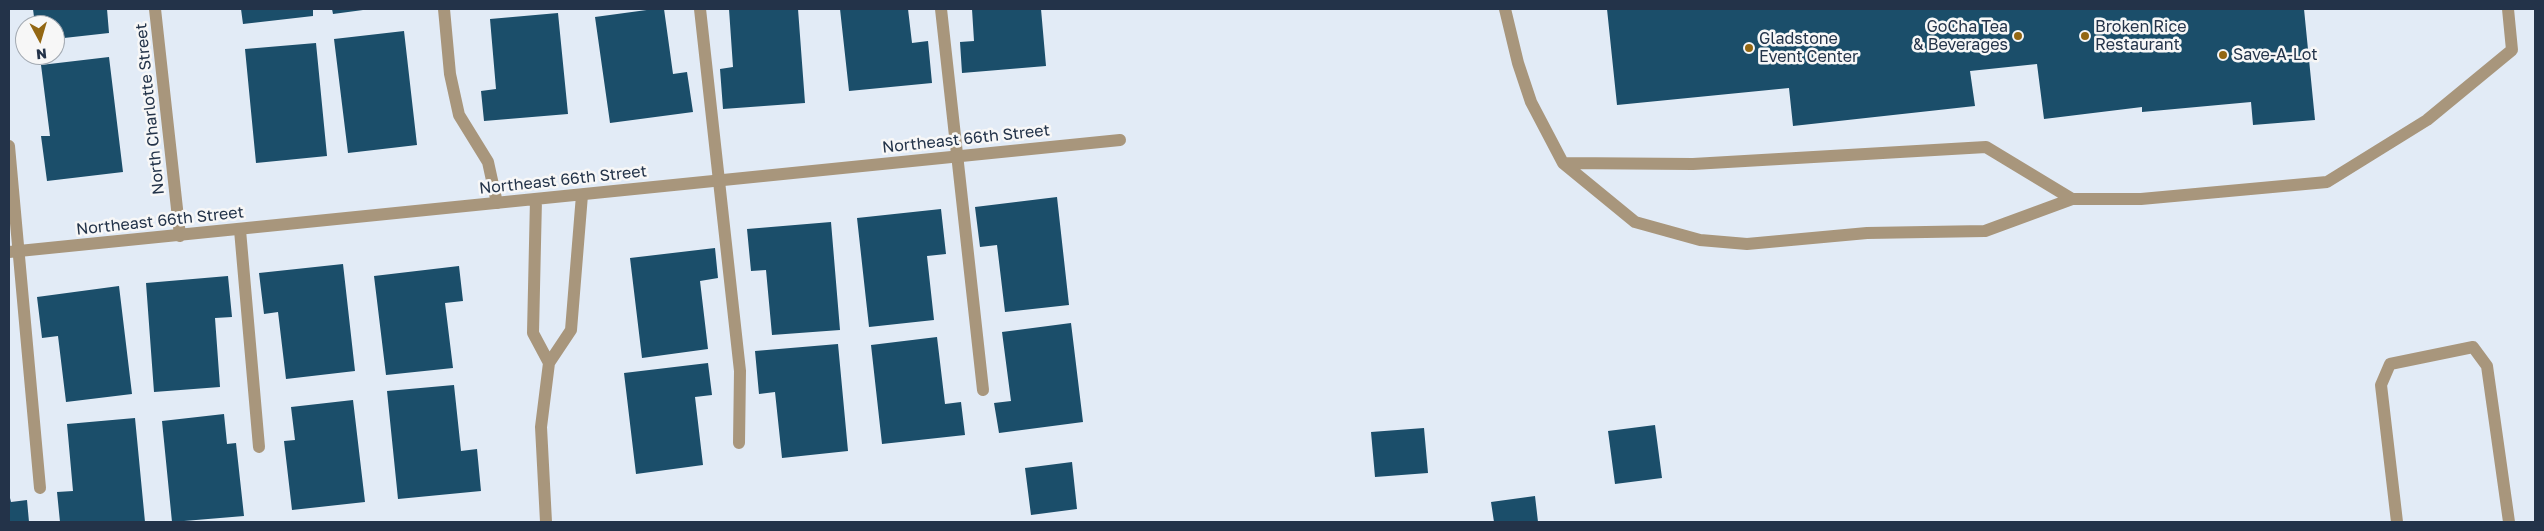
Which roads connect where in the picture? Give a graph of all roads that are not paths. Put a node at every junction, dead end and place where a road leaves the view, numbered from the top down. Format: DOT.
graph roads {
  1 [pos="155,9"];
  2 [pos="444,9"];
  3 [pos="700,9"];
  4 [pos="941,9"];
  5 [pos="1505,9"];
  6 [pos="2508,9"];
  7 [pos="1120,140"];
  8 [pos="9,146"];
  9 [pos="957,156"];
  10 [pos="1563,163"];
  11 [pos="718,181"];
  12 [pos="582,195"];
  13 [pos="536,199"];
  14 [pos="2072,199"];
  15 [pos="496,203"];
  16 [pos="240,230"];
  17 [pos="180,236"];
  18 [pos="13,251"];
  19 [pos="549,363"];
  20 [pos="983,390"];
  21 [pos="739,443"];
  22 [pos="259,447"];
  23 [pos="40,488"];
  24 [pos="546,522"];
  25 [pos="2397,522"];
  26 [pos="2508,522"];
  1 -- 17 [label="street, North Charlotte Street"];
  2 -- 15 [label="street"];
  3 -- 11 [label="street"];
  4 -- 9 [label="street"];
  5 -- 10 [label="street"];
  6 -- 14 [label="street"];
  7 -- 9 [label="street, Northeast 66th Street"];
  8 -- 18 [label="street"];
  9 -- 11 [label="street, Northeast 66th Street"];
  9 -- 20 [label="street"];
  10 -- 14 [label="street"];
  10 -- 14 [label="street"];
  11 -- 12 [label="street, Northeast 66th Street"];
  11 -- 21 [label="street"];
  12 -- 13 [label="street, Northeast 66th Street"];
  12 -- 19 [label="street"];
  13 -- 15 [label="street, Northeast 66th Street"];
  13 -- 19 [label="street"];
  15 -- 16 [label="street, Northeast 66th Street"];
  16 -- 17 [label="street, Northeast 66th Street"];
  16 -- 22 [label="street"];
  17 -- 18 [label="street, Northeast 66th Street"];
  18 -- 23 [label="street"];
  19 -- 24 [label="street"];
  25 -- 26 [label="street"];
}
